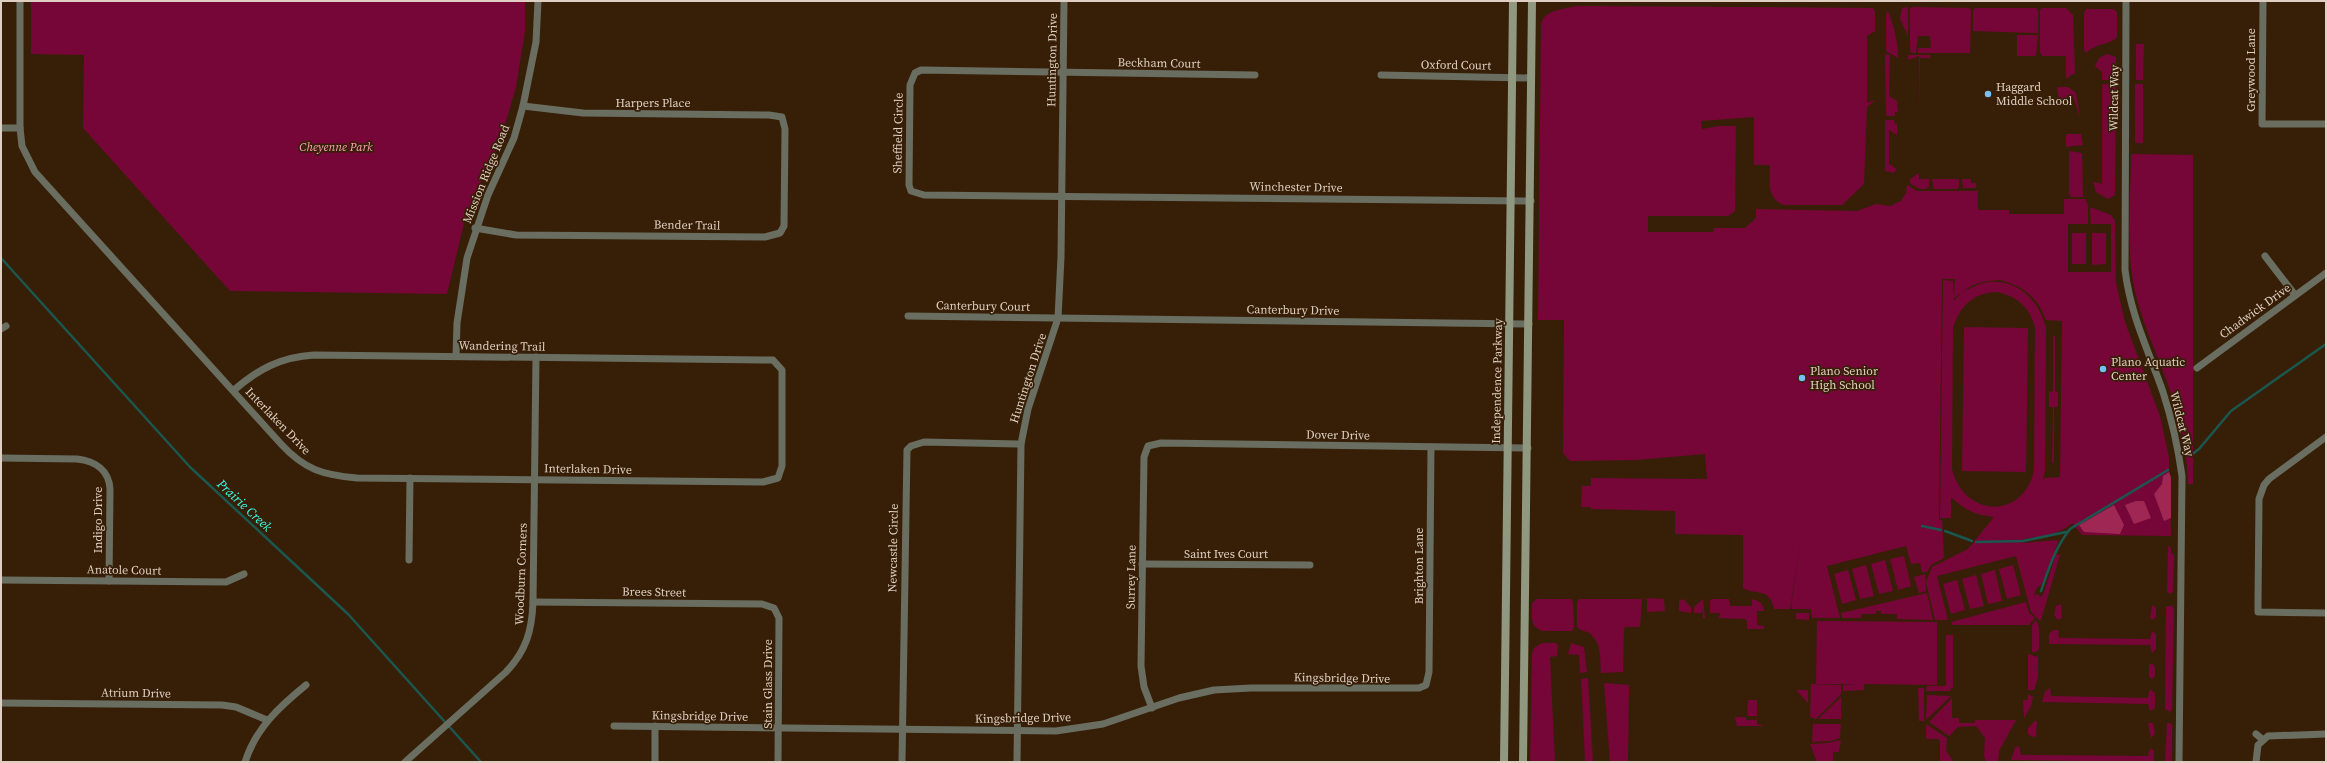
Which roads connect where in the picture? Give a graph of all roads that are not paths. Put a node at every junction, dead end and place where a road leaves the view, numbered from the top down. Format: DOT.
graph roads {
  1 [pos="20,1"];
  2 [pos="538,1"];
  3 [pos="1064,1"];
  4 [pos="1513,1"];
  5 [pos="1532,1"];
  6 [pos="2126,1"];
  7 [pos="2263,1"];
  8 [pos="1063,72"];
  9 [pos="1256,75"];
  10 [pos="1381,75"];
  11 [pos="1512,77"];
  12 [pos="1531,78"];
  13 [pos="523,106"];
  14 [pos="782,118"];
  15 [pos="2326,124"];
  16 [pos="1,128"];
  17 [pos="20,128"];
  18 [pos="1062,196"];
  19 [pos="1511,201"];
  20 [pos="1531,201"];
  21 [pos="475,228"];
  22 [pos="2265,256"];
  23 [pos="2326,273"];
  24 [pos="2296,295"];
  25 [pos="908,316"];
  26 [pos="1058,318"];
  27 [pos="1509,324"];
  28 [pos="1529,324"];
  29 [pos="456,356"];
  30 [pos="536,357"];
  31 [pos="779,364"];
  32 [pos="2197,368"];
  33 [pos="234,391"];
  34 [pos="2325,441"];
  35 [pos="1021,444"];
  36 [pos="1148,446"];
  37 [pos="1431,447"];
  38 [pos="1508,448"];
  39 [pos="1528,448"];
  40 [pos="1,458"];
  41 [pos="410,478"];
  42 [pos="535,480"];
  43 [pos="409,560"];
  44 [pos="1142,564"];
  45 [pos="1310,565"];
  46 [pos="244,574"];
  47 [pos="1,580"];
  48 [pos="109,581"];
  49 [pos="533,602"];
  50 [pos="774,608"];
  51 [pos="2326,612"];
  52 [pos="306,685"];
  53 [pos="1426,685"];
  54 [pos="1,702"];
  55 [pos="1152,708"];
  56 [pos="267,720"];
  57 [pos="614,726"];
  58 [pos="655,726"];
  59 [pos="779,728"];
  60 [pos="902,729"];
  61 [pos="1017,731"];
  62 [pos="2256,734"];
  63 [pos="2326,734"];
  64 [pos="2262,740"];
  65 [pos="245,762"];
  66 [pos="405,762"];
  67 [pos="655,762"];
  68 [pos="778,762"];
  69 [pos="902,762"];
  70 [pos="1017,762"];
  71 [pos="1504,762"];
  72 [pos="1523,762"];
  73 [pos="2179,762"];
  74 [pos="2256,762"];
  1 -- 17 [label="street, Interlaken Drive"];
  2 -- 13 [label="street, Mission Ridge Road"];
  3 -- 8 [label="street, Huntington Drive"];
  4 -- 11 [label="main road, Independence Parkway"];
  5 -- 12 [label="main road"];
  6 -- 73 [label="street, Wildcat Way"];
  7 -- 15 [label="street, Greywood Lane"];
  8 -- 9 [label="street, Beckham Court"];
  8 -- 18 [label="street, Huntington Drive"];
  8 -- 18 [label="street, Sheffield Circle"];
  10 -- 11 [label="street, Oxford Court"];
  11 -- 12 [label="street, Oxford Court"];
  11 -- 19 [label="main road, Independence Parkway"];
  12 -- 20 [label="main road"];
  13 -- 14 [label="street, Harpers Place"];
  13 -- 21 [label="street, Mission Ridge Road"];
  14 -- 21 [label="street, Bender Trail"];
  16 -- 17 [label="street"];
  17 -- 33 [label="street, Interlaken Drive"];
  18 -- 19 [label="street, Winchester Drive"];
  18 -- 26 [label="street, Huntington Drive"];
  19 -- 20 [label="street, Winchester Drive"];
  19 -- 27 [label="main road, Independence Parkway"];
  20 -- 28 [label="main road"];
  21 -- 29 [label="street, Mission Ridge Road"];
  22 -- 24 [label="street"];
  23 -- 24 [label="street, Chadwick Drive"];
  24 -- 32 [label="street, Chadwick Drive"];
  25 -- 26 [label="street, Canterbury Court"];
  26 -- 27 [label="street, Canterbury Drive"];
  26 -- 35 [label="street, Huntington Drive"];
  27 -- 28 [label="street, Canterbury Drive"];
  27 -- 38 [label="main road, Independence Parkway"];
  28 -- 39 [label="main road"];
  29 -- 30 [label="street, Wandering Trail"];
  29 -- 33 [label="street, Wandering Trail"];
  30 -- 31 [label="street, Wandering Trail"];
  30 -- 42 [label="street, Woodburn Corners"];
  31 -- 42 [label="street, Interlaken Drive"];
  33 -- 41 [label="street, Interlaken Drive"];
  34 -- 51 [label="street"];
  35 -- 60 [label="street, Newcastle Circle"];
  35 -- 61 [label="street, Huntington Drive"];
  36 -- 37 [label="street, Dover Drive"];
  36 -- 44 [label="street, Surrey Lane"];
  37 -- 38 [label="street, Dover Drive"];
  37 -- 53 [label="street, Brighton Lane"];
  38 -- 39 [label="street, Dover Drive"];
  38 -- 71 [label="main road, Independence Parkway"];
  39 -- 72 [label="main road"];
  40 -- 48 [label="street, Indigo Drive"];
  41 -- 42 [label="street, Interlaken Drive"];
  41 -- 43 [label="street"];
  42 -- 49 [label="street, Woodburn Corners"];
  44 -- 45 [label="street, Saint Ives Court"];
  44 -- 55 [label="street, Surrey Lane"];
  46 -- 48 [label="street, Anatole Court"];
  47 -- 48 [label="street, Anatole Court"];
  49 -- 50 [label="street, Brees Street"];
  49 -- 66 [label="street, Woodburn Corners"];
  50 -- 59 [label="street, Stain Glass Drive"];
  52 -- 56 [label="street"];
  53 -- 55 [label="street, Kingsbridge Drive"];
  54 -- 56 [label="street, Atrium Drive"];
  55 -- 61 [label="street, Kingsbridge Drive"];
  56 -- 65 [label="street"];
  57 -- 58 [label="street, Kingsbridge Drive"];
  58 -- 59 [label="street, Kingsbridge Drive"];
  58 -- 67 [label="street"];
  59 -- 60 [label="street, Kingsbridge Drive"];
  59 -- 68 [label="street, Stain Glass Drive"];
  60 -- 61 [label="street, Kingsbridge Drive"];
  60 -- 69 [label="street, Newcastle Circle"];
  61 -- 70 [label="street, Huntington Drive"];
  62 -- 64 [label="street"];
  63 -- 64 [label="street"];
  64 -- 74 [label="street"];
}
